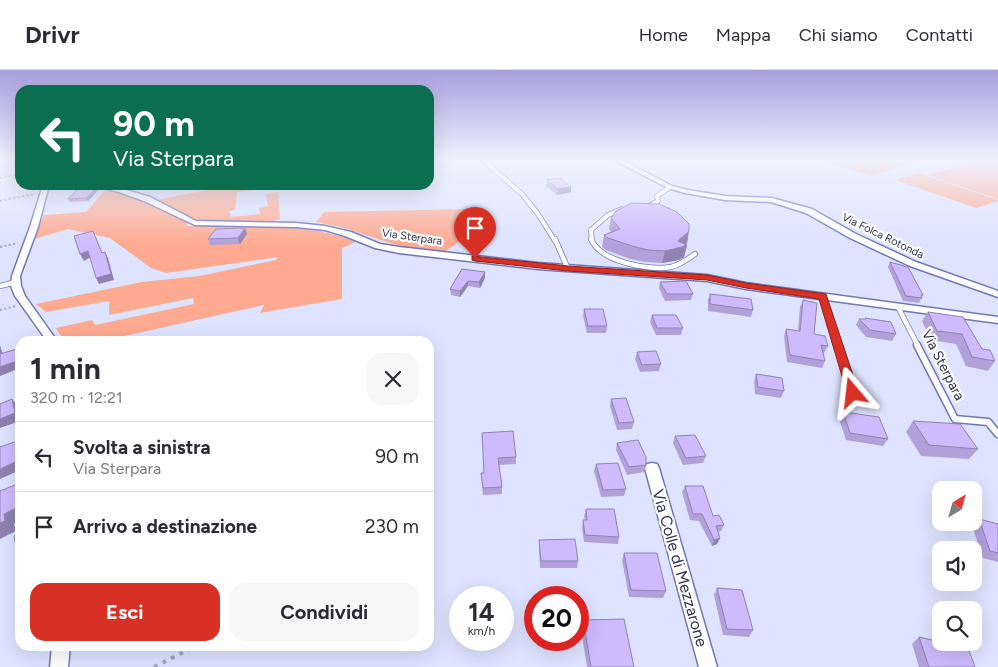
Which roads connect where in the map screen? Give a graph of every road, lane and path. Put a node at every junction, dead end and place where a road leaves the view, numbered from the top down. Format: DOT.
graph roads {
  1 [pos="515,188"];
  2 [pos="669,188"];
  3 [pos="673,188"];
  4 [pos="38,190"];
  5 [pos="44,190"];
  6 [pos="121,190"];
  7 [pos="0,201"];
  8 [pos="645,207"];
  9 [pos="629,209"];
  10 [pos="29,240"];
  11 [pos="0,247"];
  12 [pos="695,254"];
  13 [pos="568,269"];
  14 [pos="16,282"];
  15 [pos="0,286"];
  16 [pos="998,294"];
  17 [pos="823,296"];
  18 [pos="25,304"];
  19 [pos="898,306"];
  20 [pos="0,310"];
  21 [pos="998,320"];
  22 [pos="48,336"];
  23 [pos="853,393"];
  24 [pos="998,434"];
  25 [pos="652,468"];
  26 [pos="61,651"];
  27 [pos="186,651"];
  28 [pos="59,667"];
  29 [pos="154,667"];
  30 [pos="708,667"];
  1 -- 13 [label="lane"];
  2 -- 8 [label="lane"];
  3 -- 16 [label="street, Via Folca Rotonda"];
  4 -- 7 [label="path"];
  5 -- 10 [label="street"];
  6 -- 13 [label="street, Via Sterpara"];
  9 -- 12 [label="lane"];
  10 -- 11 [label="path"];
  10 -- 14 [label="street"];
  13 -- 17 [label="street, Via Sterpara"];
  14 -- 15 [label="lane"];
  14 -- 18 [label="street"];
  17 -- 19 [label="street, Via Sterpara"];
  17 -- 23 [label="lane"];
  18 -- 20 [label="path"];
  18 -- 22 [label="street"];
  19 -- 21 [label="street, Via Sterpara"];
  19 -- 24 [label="lane, Via Sterpara"];
  25 -- 30 [label="street, Via Colle di Mezzarone"];
  26 -- 28 [label="street"];
  27 -- 29 [label="path"];
}
